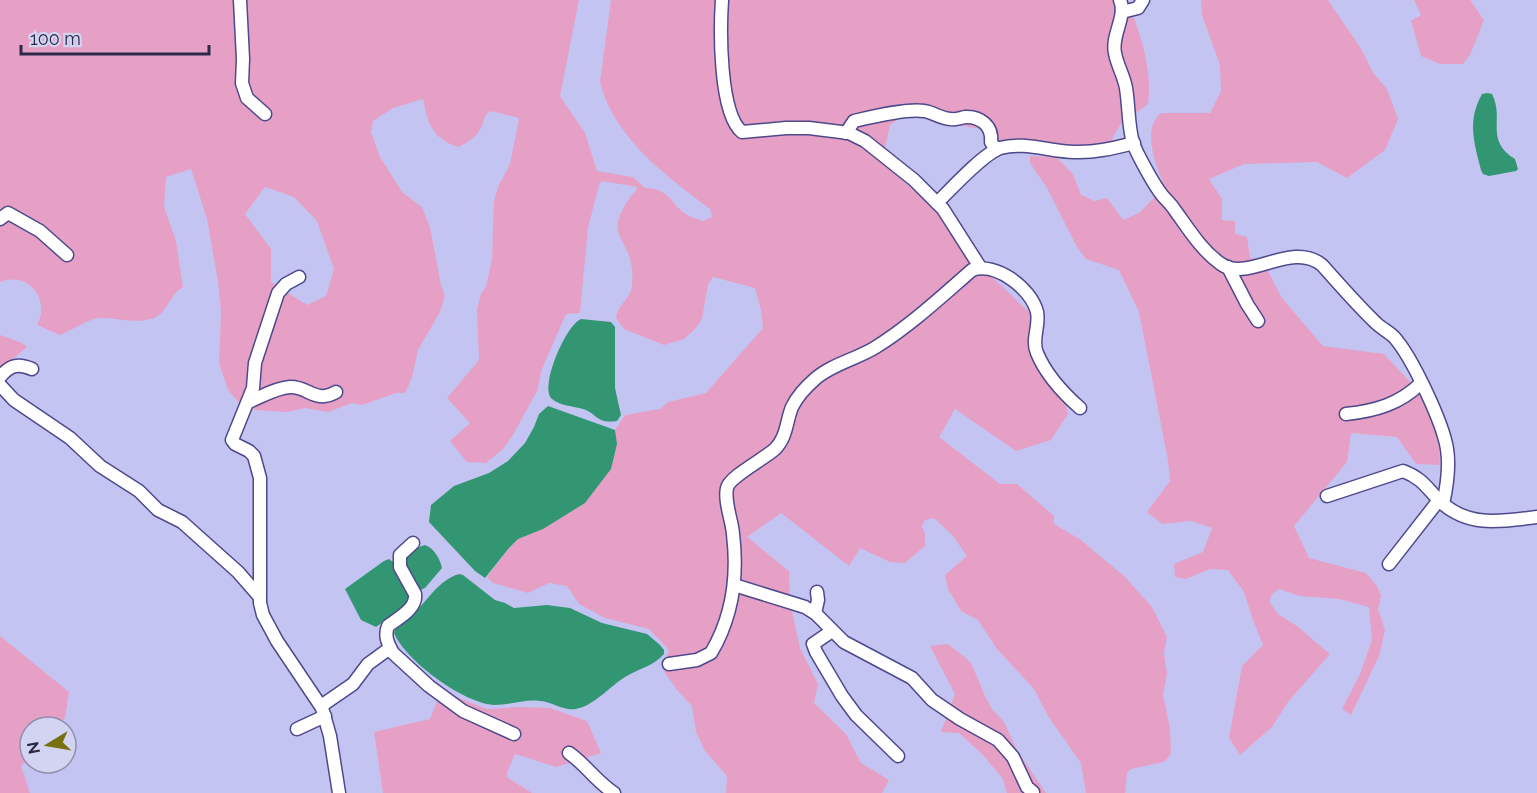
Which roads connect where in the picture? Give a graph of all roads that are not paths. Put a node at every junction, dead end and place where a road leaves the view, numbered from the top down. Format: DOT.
graph roads {
  1 [pos="240,0"];
  2 [pos="722,0"];
  3 [pos="1143,0"];
  4 [pos="1121,6"];
  5 [pos="265,114"];
  6 [pos="846,133"];
  7 [pos="1134,143"];
  8 [pos="996,150"];
  9 [pos="937,203"];
  10 [pos="0,219"];
  11 [pos="67,255"];
  12 [pos="980,267"];
  13 [pos="1228,267"];
  14 [pos="299,277"];
  15 [pos="1258,321"];
  16 [pos="32,369"];
  17 [pos="0,376"];
  18 [pos="1421,383"];
  19 [pos="0,385"];
  20 [pos="336,392"];
  21 [pos="248,402"];
  22 [pos="1080,408"];
  23 [pos="1346,414"];
  24 [pos="1327,496"];
  25 [pos="1441,502"];
  26 [pos="1537,517"];
  27 [pos="413,543"];
  28 [pos="1389,564"];
  29 [pos="734,585"];
  30 [pos="817,592"];
  31 [pos="259,596"];
  32 [pos="814,613"];
  33 [pos="832,631"];
  34 [pos="390,648"];
  35 [pos="669,664"];
  36 [pos="323,711"];
  37 [pos="297,729"];
  38 [pos="514,734"];
  39 [pos="569,753"];
  40 [pos="898,756"];
  41 [pos="1033,792"];
  42 [pos="339,793"];
  43 [pos="614,793"];
  1 -- 5 [label="street"];
  2 -- 6 [label="street"];
  3 -- 4 [label="street"];
  4 -- 7 [label="street"];
  6 -- 8 [label="street"];
  6 -- 9 [label="street"];
  7 -- 8 [label="street"];
  7 -- 13 [label="street"];
  8 -- 9 [label="street"];
  9 -- 12 [label="street"];
  10 -- 11 [label="street"];
  12 -- 22 [label="street"];
  12 -- 29 [label="street"];
  13 -- 15 [label="street"];
  13 -- 18 [label="street"];
  14 -- 21 [label="street"];
  16 -- 17 [label="street"];
  18 -- 23 [label="street"];
  18 -- 25 [label="street"];
  19 -- 31 [label="street"];
  20 -- 21 [label="street"];
  21 -- 31 [label="street"];
  24 -- 25 [label="street"];
  25 -- 26 [label="street"];
  25 -- 28 [label="street"];
  27 -- 34 [label="street"];
  29 -- 32 [label="street"];
  29 -- 35 [label="street"];
  30 -- 32 [label="street"];
  31 -- 36 [label="street"];
  32 -- 33 [label="street"];
  33 -- 40 [label="street"];
  33 -- 41 [label="street"];
  34 -- 36 [label="street"];
  34 -- 38 [label="street"];
  36 -- 37 [label="street"];
  36 -- 42 [label="street"];
  39 -- 43 [label="street"];
}
